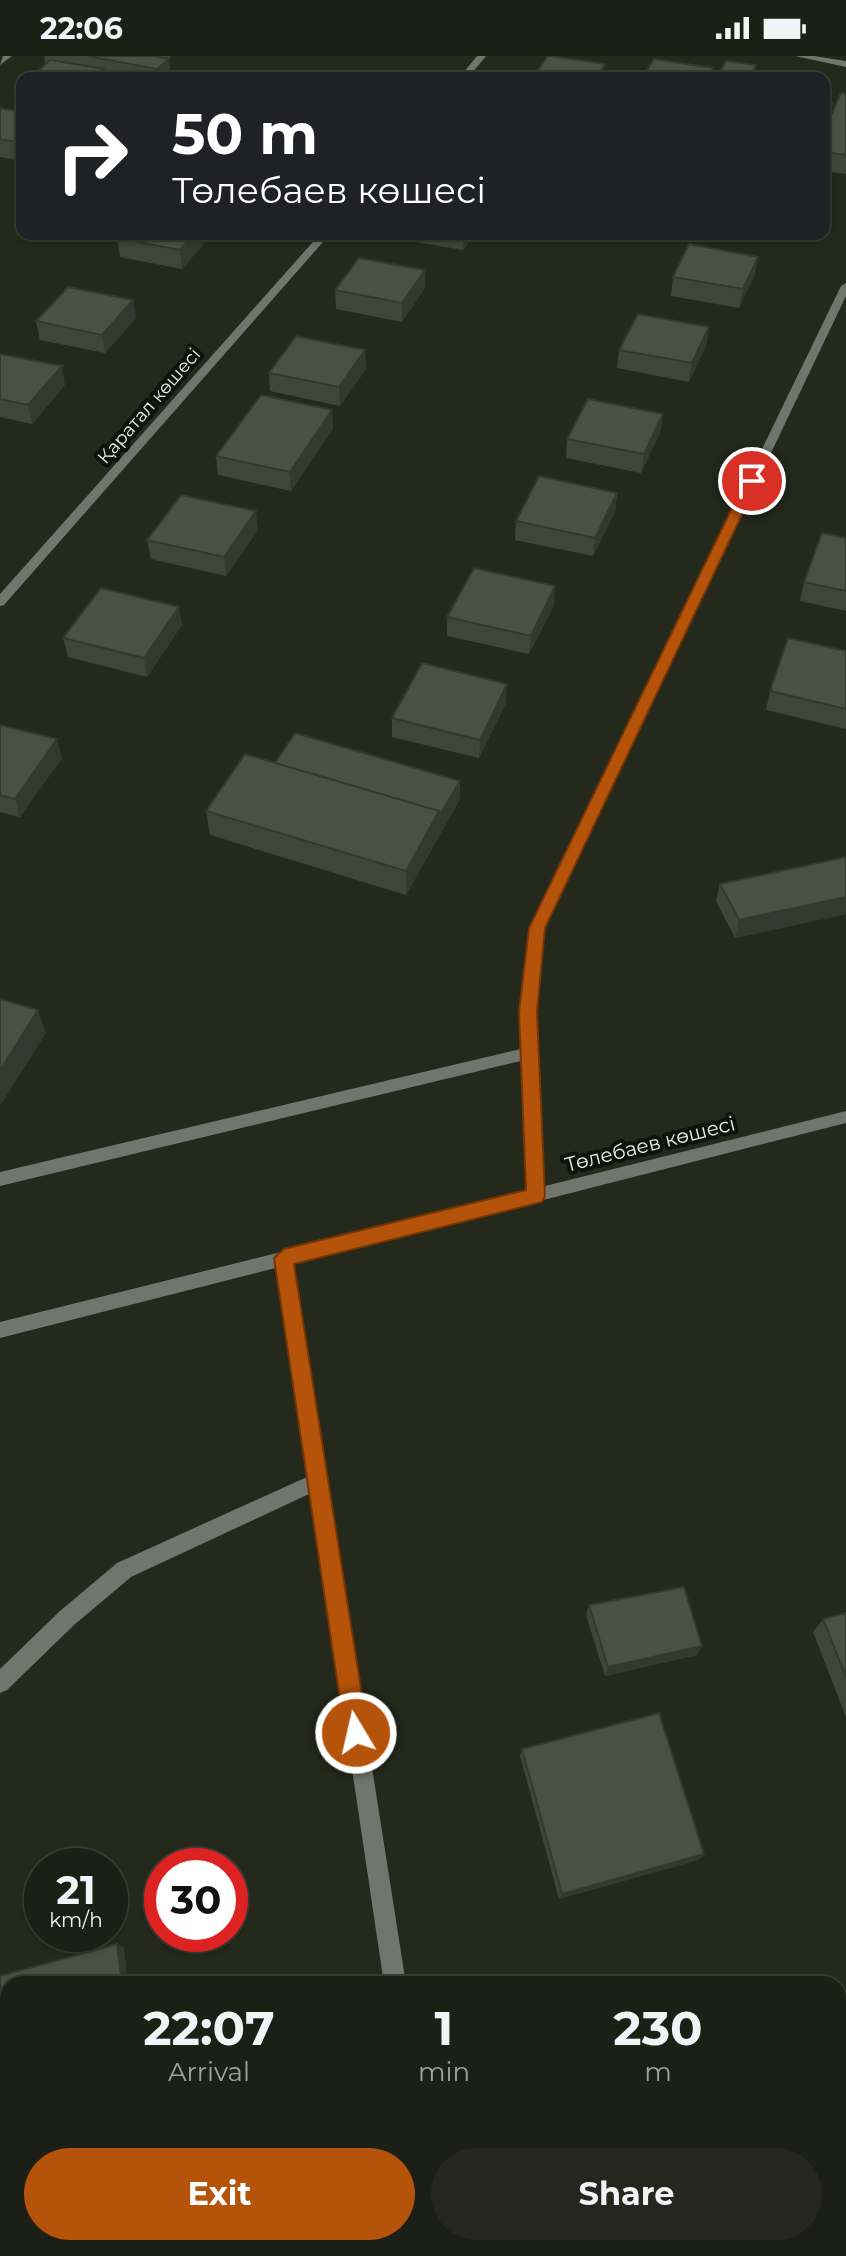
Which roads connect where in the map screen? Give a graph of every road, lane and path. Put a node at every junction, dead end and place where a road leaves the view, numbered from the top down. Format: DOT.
graph roads {
  1 [pos="8,56"];
  2 [pos="482,56"];
  3 [pos="799,56"];
  4 [pos="0,62"];
  5 [pos="846,64"];
  6 [pos="468,72"];
  7 [pos="320,240"];
  8 [pos="846,286"];
  9 [pos="0,602"];
  10 [pos="529,1053"];
  11 [pos="846,1117"];
  12 [pos="0,1179"];
  13 [pos="536,1196"];
  14 [pos="284,1258"];
  15 [pos="0,1330"];
  16 [pos="318,1481"];
  17 [pos="0,1683"];
  18 [pos="394,1976"];
  1 -- 4 [label="street"];
  2 -- 6 [label="street"];
  3 -- 5 [label="street"];
  7 -- 9 [label="street, Қаратал көшесі"];
  8 -- 10 [label="street"];
  10 -- 12 [label="street"];
  10 -- 13 [label="street"];
  11 -- 13 [label="street, Төлебаев көшесі"];
  13 -- 14 [label="street, Төлебаев көшесі"];
  14 -- 15 [label="street, Төлебаев көшесі"];
  14 -- 16 [label="street"];
  16 -- 17 [label="street"];
  16 -- 18 [label="street"];
}
